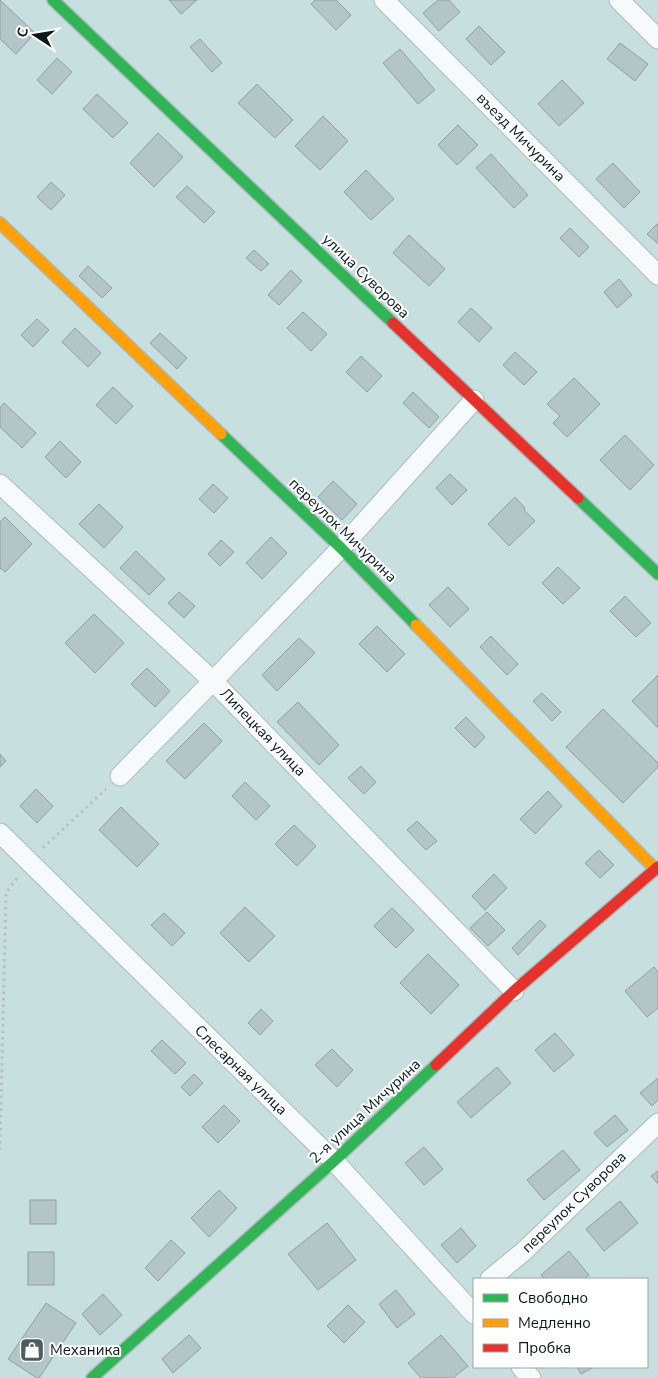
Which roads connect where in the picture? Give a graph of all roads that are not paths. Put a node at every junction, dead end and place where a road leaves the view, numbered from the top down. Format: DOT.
graph roads {
  1 [pos="53,0"];
  2 [pos="384,0"];
  3 [pos="618,0"];
  4 [pos="658,38"];
  5 [pos="0,223"];
  6 [pos="658,275"];
  7 [pos="474,400"];
  8 [pos="0,484"];
  9 [pos="341,548"];
  10 [pos="658,574"];
  11 [pos="213,681"];
  12 [pos="120,776"];
  13 [pos="0,833"];
  14 [pos="657,868"];
  15 [pos="514,992"];
  16 [pos="658,1124"];
  17 [pos="334,1161"];
  18 [pos="491,1278"];
  19 [pos="470,1303"];
  20 [pos="522,1368"];
  21 [pos="92,1378"];
  22 [pos="531,1378"];
  1 -- 7 [label="street, улица Суворова"];
  2 -- 6 [label="street, въезд Мичурина"];
  3 -- 4 [label="street"];
  5 -- 9 [label="street, переулок Мичурина"];
  7 -- 9 [label="street"];
  7 -- 10 [label="street, улица Суворова"];
  8 -- 11 [label="street, Липецкая улица"];
  9 -- 11 [label="street"];
  9 -- 14 [label="street, переулок Мичурина"];
  11 -- 12 [label="street"];
  11 -- 15 [label="street, Липецкая улица"];
  13 -- 17 [label="street, Слесарная улица"];
  14 -- 15 [label="street, 2-я улица Мичурина"];
  15 -- 17 [label="street, 2-я улица Мичурина"];
  16 -- 18 [label="street, переулок Суворова"];
  17 -- 19 [label="street, Слесарная улица"];
  17 -- 21 [label="street, 2-я улица Мичурина"];
  20 -- 22 [label="street"];
}
